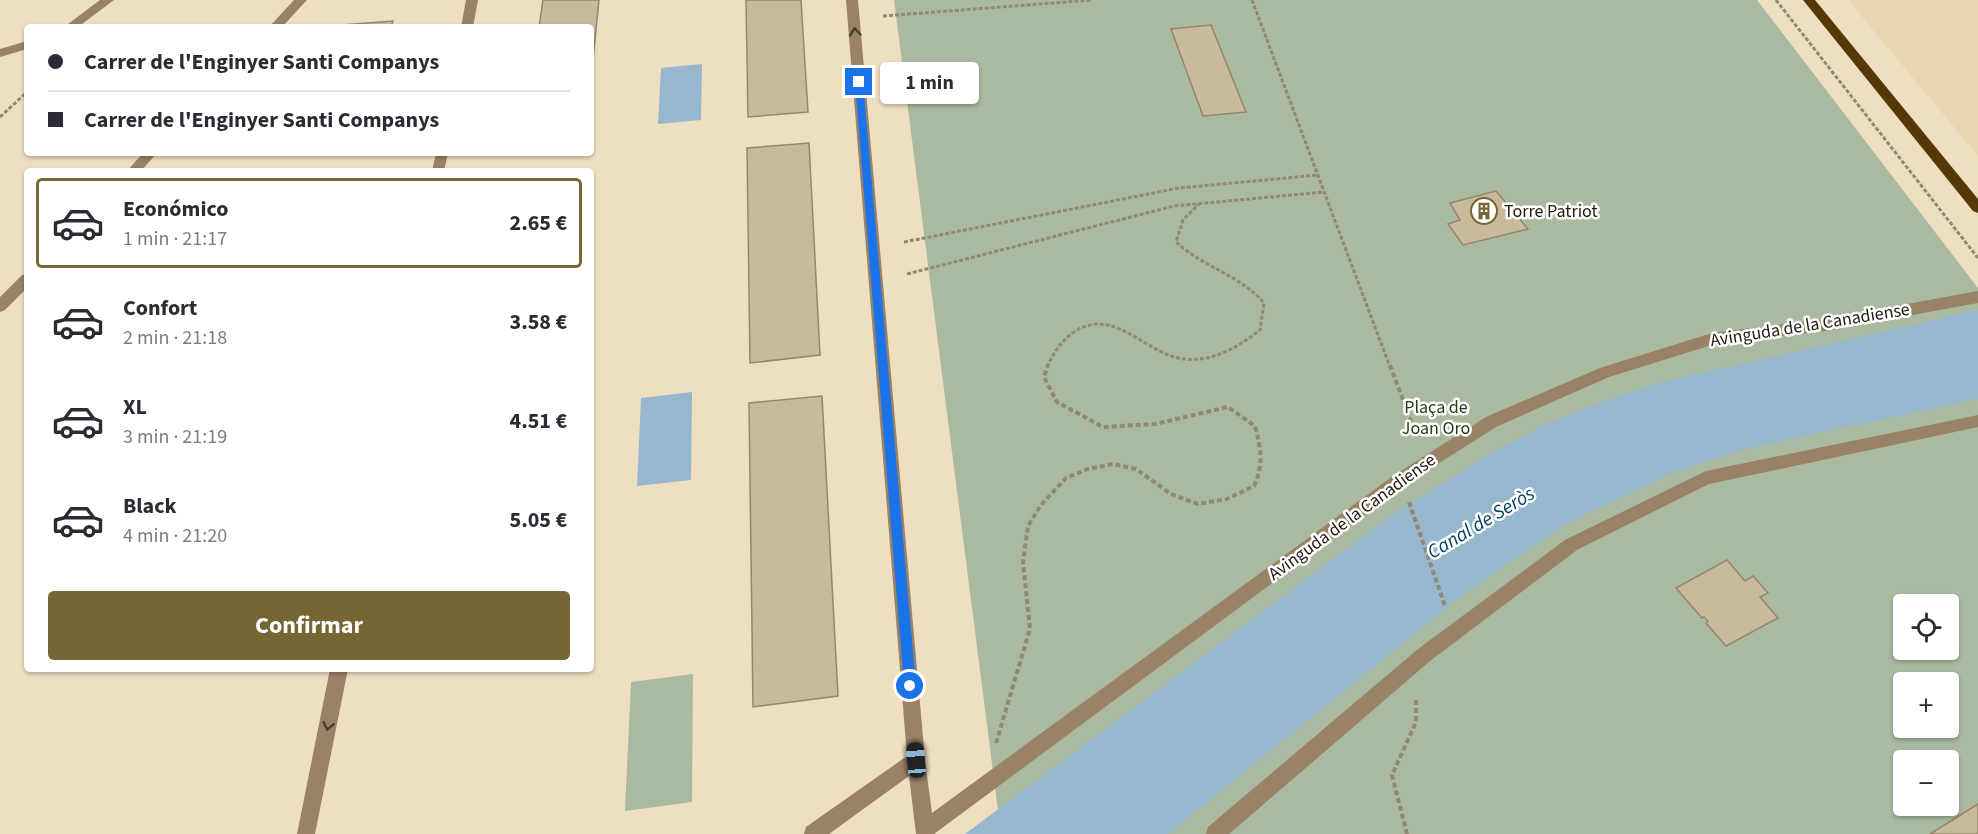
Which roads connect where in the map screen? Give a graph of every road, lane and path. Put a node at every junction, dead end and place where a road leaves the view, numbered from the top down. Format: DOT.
graph roads {
  1 [pos="108,0"];
  2 [pos="302,0"];
  3 [pos="472,0"];
  4 [pos="852,0"];
  5 [pos="1092,0"];
  6 [pos="1252,0"];
  7 [pos="1776,0"];
  8 [pos="1809,0"];
  9 [pos="883,16"];
  10 [pos="74,24"];
  11 [pos="278,24"];
  12 [pos="468,24"];
  13 [pos="24,46"];
  14 [pos="0,53"];
  15 [pos="24,95"];
  16 [pos="0,117"];
  17 [pos="148,156"];
  18 [pos="136,168"];
  19 [pos="1318,175"];
  20 [pos="1324,192"];
  21 [pos="1199,204"];
  22 [pos="1978,208"];
  23 [pos="904,242"];
  24 [pos="1978,258"];
  25 [pos="908,273"];
  26 [pos="24,282"];
  27 [pos="1978,297"];
  28 [pos="0,306"];
  29 [pos="1978,421"];
  30 [pos="1426,463"];
  31 [pos="1407,496"];
  32 [pos="1448,613"];
  33 [pos="1415,662"];
  34 [pos="338,672"];
  35 [pos="916,760"];
  36 [pos="985,788"];
  37 [pos="924,832"];
  38 [pos="306,834"];
  39 [pos="813,834"];
  40 [pos="1215,834"];
  41 [pos="1407,834"];
  1 -- 10 [label="street"];
  2 -- 11 [label="street"];
  3 -- 12 [label="street"];
  35 -- 4 [label="street, one-way"];
  5 -- 9 [label="path"];
  6 -- 19 [label="path"];
  7 -- 24 [label="path"];
  8 -- 22 [label="main road"];
  13 -- 14 [label="street"];
  15 -- 16 [label="path"];
  17 -- 18 [label="street"];
  19 -- 20 [label="path"];
  19 -- 23 [label="path"];
  20 -- 21 [label="path"];
  20 -- 30 [label="path"];
  21 -- 25 [label="path"];
  21 -- 36 [label="path"];
  26 -- 28 [label="street"];
  27 -- 30 [label="street, Avinguda de la Canadiense"];
  29 -- 33 [label="street"];
  30 -- 36 [label="street, Avinguda de la Canadiense"];
  31 -- 32 [label="path"];
  33 -- 40 [label="street"];
  33 -- 41 [label="path"];
  34 -- 38 [label="street, one-way"];
  35 -- 37 [label="street"];
  35 -- 39 [label="street"];
  36 -- 37 [label="street, Avinguda de la Canadiense"];
}
